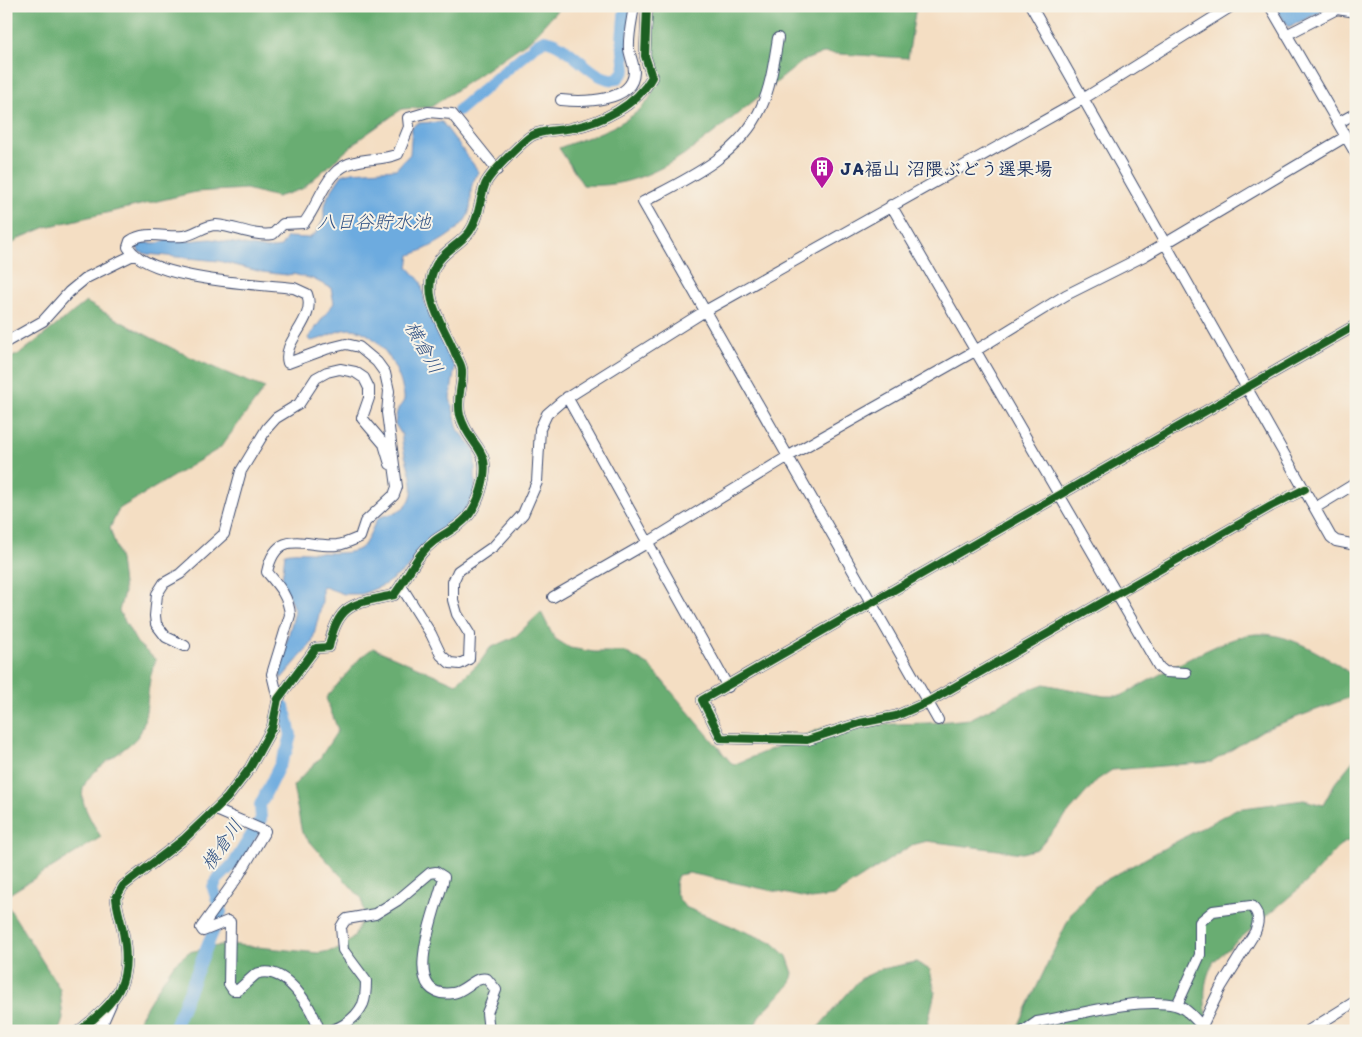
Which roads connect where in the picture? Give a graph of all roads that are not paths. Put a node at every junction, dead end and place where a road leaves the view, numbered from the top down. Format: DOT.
graph roads {
  1 [pos="634,6"];
  2 [pos="647,6"];
  3 [pos="1031,6"];
  4 [pos="1232,6"];
  5 [pos="1270,6"];
  6 [pos="1356,12"];
  7 [pos="1286,35"];
  8 [pos="778,38"];
  9 [pos="561,100"];
  10 [pos="1083,100"];
  11 [pos="1356,113"];
  12 [pos="1338,123"];
  13 [pos="1345,137"];
  14 [pos="1356,154"];
  15 [pos="497,170"];
  16 [pos="891,205"];
  17 [pos="1164,245"];
  18 [pos="133,255"];
  19 [pos="705,311"];
  20 [pos="1356,326"];
  21 [pos="6,342"];
  22 [pos="975,351"];
  23 [pos="1246,388"];
  24 [pos="566,397"];
  25 [pos="787,457"];
  26 [pos="397,481"];
  27 [pos="1356,483"];
  28 [pos="1305,489"];
  29 [pos="1059,496"];
  30 [pos="1315,508"];
  31 [pos="647,543"];
  32 [pos="1356,545"];
  33 [pos="401,586"];
  34 [pos="1116,594"];
  35 [pos="553,597"];
  36 [pos="872,604"];
  37 [pos="185,646"];
  38 [pos="1186,672"];
  39 [pos="728,687"];
  40 [pos="278,700"];
  41 [pos="928,702"];
  42 [pos="938,720"];
  43 [pos="216,810"];
  44 [pos="114,999"];
  45 [pos="1356,1000"];
  46 [pos="1177,1005"];
  47 [pos="1202,1028"];
  48 [pos="79,1031"];
  49 [pos="100,1031"];
  50 [pos="489,1031"];
  51 [pos="1024,1031"];
  52 [pos="1308,1031"];
  1 -- 9 [label="street"];
  2 -- 15 [label="street"];
  3 -- 10 [label="street"];
  4 -- 10 [label="street"];
  5 -- 7 [label="street"];
  6 -- 7 [label="street"];
  7 -- 12 [label="street"];
  8 -- 19 [label="street"];
  10 -- 16 [label="street"];
  10 -- 17 [label="street"];
  11 -- 12 [label="street"];
  12 -- 13 [label="street"];
  13 -- 14 [label="street"];
  13 -- 17 [label="street"];
  15 -- 18 [label="street"];
  15 -- 33 [label="street"];
  16 -- 19 [label="street"];
  16 -- 22 [label="street"];
  17 -- 22 [label="street"];
  17 -- 23 [label="street"];
  18 -- 21 [label="street"];
  18 -- 26 [label="street"];
  19 -- 24 [label="street"];
  19 -- 25 [label="street"];
  20 -- 23 [label="street"];
  22 -- 25 [label="street"];
  22 -- 29 [label="street"];
  23 -- 28 [label="street"];
  23 -- 29 [label="street"];
  24 -- 31 [label="street"];
  24 -- 33 [label="street"];
  25 -- 31 [label="street"];
  25 -- 36 [label="street"];
  26 -- 37 [label="street"];
  26 -- 40 [label="street"];
  27 -- 30 [label="street"];
  28 -- 30 [label="street"];
  28 -- 34 [label="street"];
  29 -- 34 [label="street"];
  29 -- 36 [label="street"];
  30 -- 32 [label="street"];
  31 -- 35 [label="street"];
  31 -- 39 [label="street"];
  33 -- 40 [label="street"];
  34 -- 38 [label="street"];
  34 -- 41 [label="street"];
  36 -- 39 [label="street"];
  36 -- 41 [label="street"];
  39 -- 41 [label="street"];
  40 -- 43 [label="street"];
  41 -- 42 [label="street"];
  43 -- 44 [label="street"];
  43 -- 50 [label="street"];
  44 -- 48 [label="street"];
  44 -- 49 [label="street"];
  45 -- 52 [label="street"];
  46 -- 47 [label="street"];
  46 -- 47 [label="street"];
  46 -- 51 [label="street"];
}
